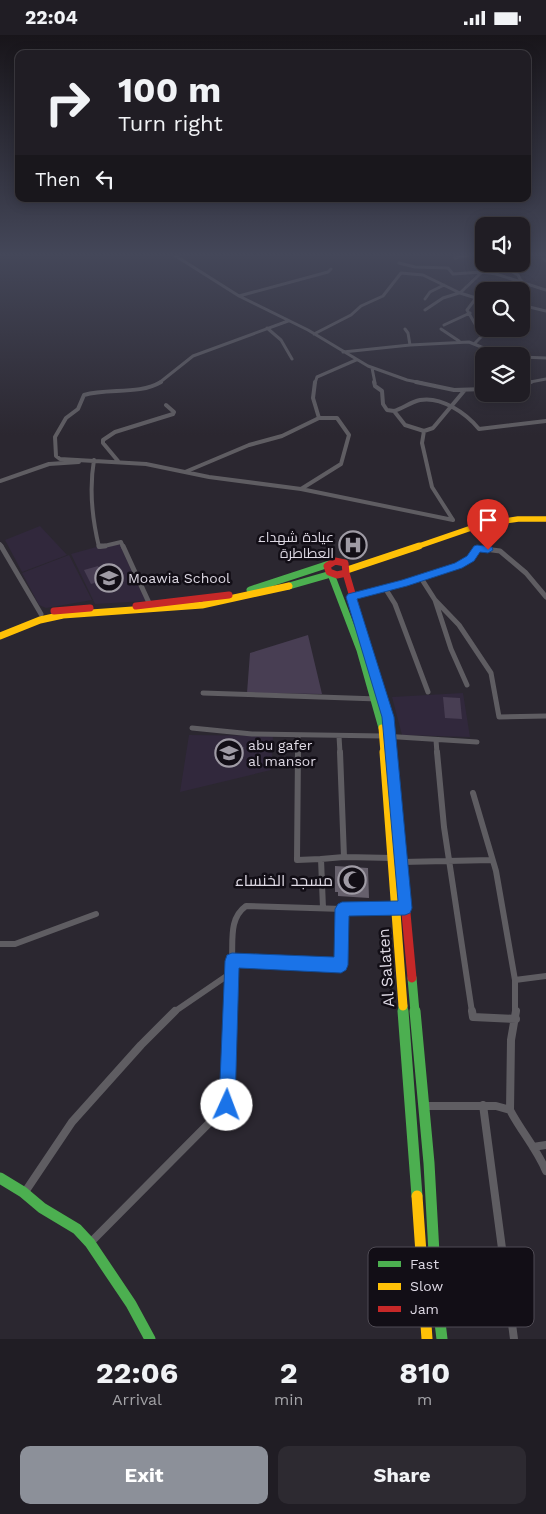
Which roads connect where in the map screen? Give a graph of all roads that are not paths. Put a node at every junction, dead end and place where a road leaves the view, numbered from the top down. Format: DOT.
graph roads {
  1 [pos="470,313"];
  2 [pos="274,314"];
  3 [pos="352,314"];
  4 [pos="468,314"];
  5 [pos="288,321"];
  6 [pos="444,325"];
  7 [pos="267,328"];
  8 [pos="405,329"];
  9 [pos="441,329"];
  10 [pos="314,334"];
  11 [pos="460,342"];
  12 [pos="475,343"];
  13 [pos="410,345"];
  14 [pos="483,347"];
  15 [pos="343,352"];
  16 [pos="530,357"];
  17 [pos="546,358"];
  18 [pos="292,359"];
  19 [pos="356,360"];
  20 [pos="372,368"];
  21 [pos="546,379"];
  22 [pos="530,382"];
  23 [pos="475,390"];
  24 [pos="464,391"];
  25 [pos="166,405"];
  26 [pos="451,407"];
  27 [pos="394,411"];
  28 [pos="319,418"];
  29 [pos="546,421"];
  30 [pos="424,431"];
  31 [pos="80,459"];
  32 [pos="94,460"];
  33 [pos="118,461"];
  34 [pos="185,472"];
  35 [pos="0,481"];
  36 [pos="300,489"];
  37 [pos="546,519"];
  38 [pos="0,544"];
  39 [pos="329,564"];
  40 [pos="346,571"];
  41 [pos="331,574"];
  42 [pos="421,577"];
  43 [pos="385,588"];
  44 [pos="352,597"];
  45 [pos="546,597"];
  46 [pos="435,601"];
  47 [pos="150,605"];
  48 [pos="41,614"];
  49 [pos="0,631"];
  50 [pos="0,637"];
  51 [pos="467,685"];
  52 [pos="428,692"];
  53 [pos="203,693"];
  54 [pos="380,700"];
  55 [pos="546,716"];
  56 [pos="192,728"];
  57 [pos="298,736"];
  58 [pos="339,736"];
  59 [pos="386,736"];
  60 [pos="436,739"];
  61 [pos="478,742"];
  62 [pos="473,793"];
  63 [pos="344,857"];
  64 [pos="391,858"];
  65 [pos="321,859"];
  66 [pos="449,860"];
  67 [pos="492,860"];
  68 [pos="402,861"];
  69 [pos="322,908"];
  70 [pos="395,908"];
  71 [pos="405,908"];
  72 [pos="342,909"];
  73 [pos="96,914"];
  74 [pos="0,944"];
  75 [pos="232,958"];
  76 [pos="231,973"];
  77 [pos="546,976"];
  78 [pos="514,980"];
  79 [pos="516,1019"];
  80 [pos="483,1105"];
  81 [pos="423,1106"];
  82 [pos="510,1110"];
  83 [pos="546,1145"];
  84 [pos="533,1147"];
  85 [pos="546,1171"];
  86 [pos="0,1178"];
  87 [pos="24,1193"];
  88 [pos="90,1243"];
  89 [pos="420,1247"];
  90 [pos="434,1247"];
  91 [pos="502,1247"];
  92 [pos="150,1339"];
  1 -- 12 [label="street"];
  2 -- 5 [label="street"];
  3 -- 10 [label="street"];
  4 -- 6 [label="street"];
  5 -- 7 [label="street"];
  5 -- 10 [label="street"];
  7 -- 18 [label="street"];
  7 -- 31 [label="street"];
  8 -- 13 [label="street"];
  9 -- 11 [label="street"];
  10 -- 15 [label="street"];
  11 -- 12 [label="street"];
  11 -- 13 [label="street"];
  12 -- 14 [label="street"];
  13 -- 15 [label="street"];
  15 -- 19 [label="street"];
  16 -- 17 [label="street"];
  19 -- 20 [label="street"];
  19 -- 28 [label="street"];
  20 -- 24 [label="street"];
  20 -- 27 [label="street"];
  21 -- 22 [label="street"];
  23 -- 24 [label="street"];
  24 -- 26 [label="street"];
  25 -- 33 [label="street"];
  26 -- 27 [label="street"];
  26 -- 29 [label="street"];
  26 -- 30 [label="street"];
  27 -- 30 [label="street"];
  28 -- 34 [label="street"];
  28 -- 36 [label="street"];
  30 -- 36 [label="street"];
  31 -- 32 [label="street"];
  31 -- 35 [label="street"];
  32 -- 33 [label="street"];
  32 -- 47 [label="street"];
  33 -- 34 [label="street"];
  34 -- 36 [label="street"];
  37 -- 40 [label="main road"];
  38 -- 48 [label="street"];
  39 -- 40 [label="main road"];
  39 -- 41 [label="main road"];
  39 -- 47 [label="main road"];
  40 -- 41 [label="main road"];
  40 -- 44 [label="main road, Al Salaten"];
  41 -- 50 [label="main road"];
  41 -- 54 [label="main road, Al Salaten"];
  42 -- 43 [label="street"];
  42 -- 45 [label="street"];
  42 -- 46 [label="street"];
  43 -- 44 [label="street"];
  43 -- 52 [label="street"];
  44 -- 54 [label="main road, Al Salaten"];
  46 -- 51 [label="street"];
  46 -- 55 [label="street"];
  47 -- 48 [label="main road"];
  48 -- 49 [label="main road"];
  53 -- 54 [label="street"];
  54 -- 59 [label="main road, Al Salaten"];
  56 -- 57 [label="street"];
  57 -- 58 [label="street"];
  57 -- 65 [label="street"];
  58 -- 59 [label="street"];
  58 -- 63 [label="street"];
  59 -- 60 [label="street"];
  59 -- 64 [label="main road, Al Salaten"];
  59 -- 68 [label="main road, Al Salaten"];
  60 -- 61 [label="street"];
  60 -- 66 [label="street"];
  62 -- 67 [label="street"];
  63 -- 64 [label="street"];
  63 -- 65 [label="street"];
  64 -- 68 [label="street"];
  64 -- 70 [label="main road, Al Salaten"];
  65 -- 69 [label="street"];
  66 -- 67 [label="street"];
  66 -- 68 [label="street"];
  66 -- 79 [label="street"];
  67 -- 78 [label="street"];
  68 -- 71 [label="main road, Al Salaten"];
  69 -- 72 [label="street"];
  69 -- 75 [label="street"];
  70 -- 71 [label="street"];
  70 -- 72 [label="street"];
  70 -- 89 [label="main road, Al Salaten"];
  71 -- 81 [label="main road, Al Salaten"];
  72 -- 76 [label="street"];
  73 -- 74 [label="street"];
  76 -- 87 [label="street"];
  76 -- 88 [label="street"];
  77 -- 78 [label="street"];
  78 -- 79 [label="street"];
  79 -- 82 [label="street"];
  80 -- 81 [label="street"];
  80 -- 82 [label="street"];
  80 -- 91 [label="street"];
  81 -- 90 [label="main road, Al Salaten"];
  82 -- 84 [label="street"];
  83 -- 84 [label="street"];
  84 -- 85 [label="street"];
  86 -- 87 [label="main road"];
  87 -- 88 [label="main road"];
  88 -- 92 [label="main road"];
}
